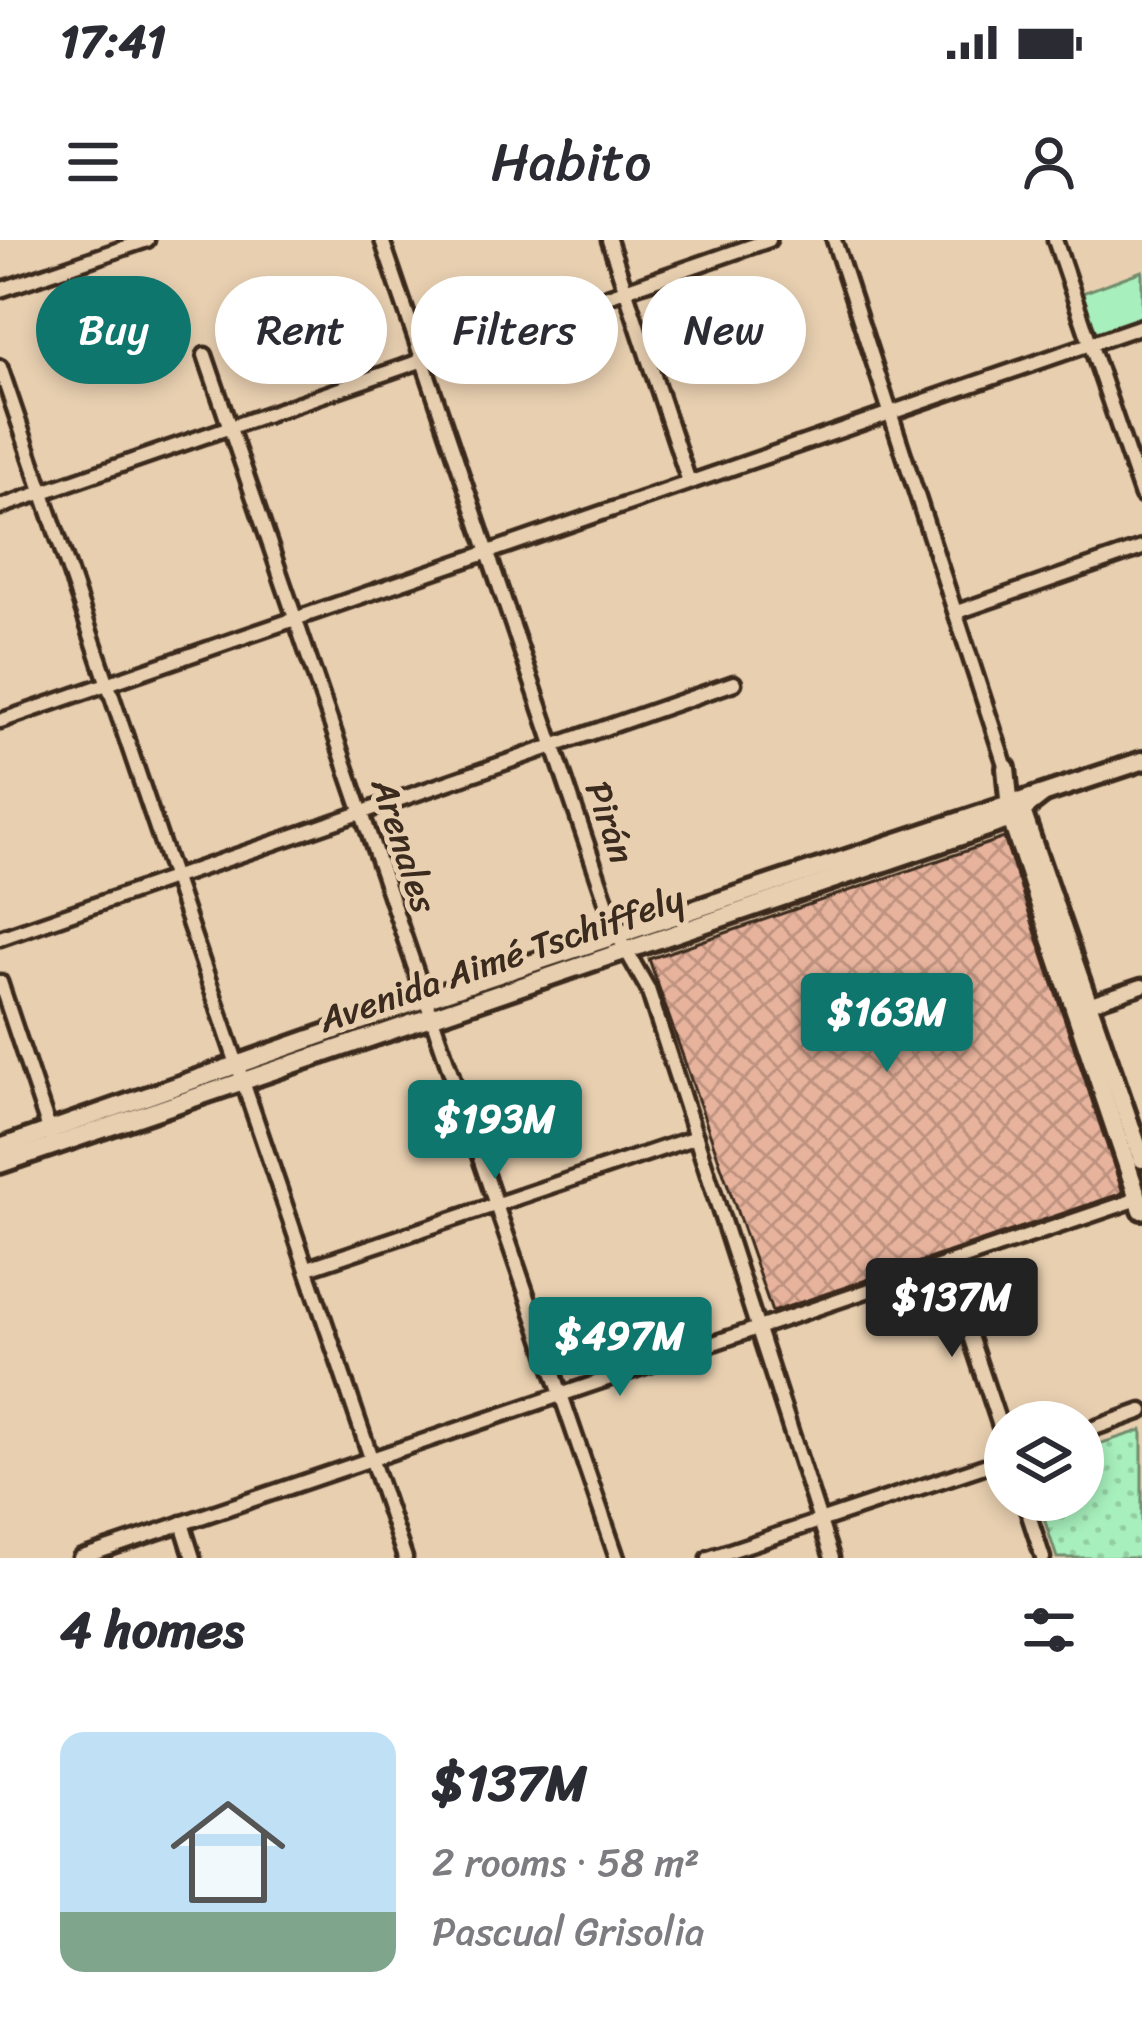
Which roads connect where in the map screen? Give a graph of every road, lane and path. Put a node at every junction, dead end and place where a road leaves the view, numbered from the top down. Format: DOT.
graph roads {
  1 [pos="147,240"];
  2 [pos="382,240"];
  3 [pos="609,240"];
  4 [pos="769,240"];
  5 [pos="834,240"];
  6 [pos="1055,240"];
  7 [pos="0,290"];
  8 [pos="626,290"];
  9 [pos="618,293"];
  10 [pos="411,325"];
  11 [pos="1142,326"];
  12 [pos="1090,344"];
  13 [pos="205,355"];
  14 [pos="411,364"];
  15 [pos="0,367"];
  16 [pos="431,384"];
  17 [pos="890,413"];
  18 [pos="230,427"];
  19 [pos="689,482"];
  20 [pos="43,492"];
  21 [pos="1142,496"];
  22 [pos="0,507"];
  23 [pos="1142,548"];
  24 [pos="488,552"];
  25 [pos="957,612"];
  26 [pos="295,619"];
  27 [pos="108,683"];
  28 [pos="734,683"];
  29 [pos="0,721"];
  30 [pos="555,748"];
  31 [pos="1142,761"];
  32 [pos="1006,768"];
  33 [pos="1015,809"];
  34 [pos="364,812"];
  35 [pos="175,880"];
  36 [pos="0,938"];
  37 [pos="623,943"];
  38 [pos="0,982"];
  39 [pos="1142,986"];
  40 [pos="1088,1004"];
  41 [pos="427,1007"];
  42 [pos="240,1073"];
  43 [pos="695,1137"];
  44 [pos="52,1138"];
  45 [pos="0,1148"];
  46 [pos="1142,1159"];
  47 [pos="0,1164"];
  48 [pos="1141,1203"];
  49 [pos="495,1208"];
  50 [pos="946,1264"];
  51 [pos="308,1268"];
  52 [pos="760,1327"];
  53 [pos="561,1393"];
  54 [pos="992,1401"];
  55 [pos="1142,1411"];
  56 [pos="1104,1425"];
  57 [pos="372,1459"];
  58 [pos="984,1466"];
  59 [pos="820,1520"];
  60 [pos="1031,1521"];
  61 [pos="182,1523"];
  62 [pos="80,1558"];
  63 [pos="194,1558"];
  64 [pos="405,1558"];
  65 [pos="617,1558"];
  66 [pos="709,1558"];
  67 [pos="832,1558"];
  68 [pos="1042,1558"];
  1 -- 7 [label="street"];
  2 -- 10 [label="street, Pirán"];
  3 -- 8 [label="street"];
  4 -- 8 [label="street"];
  5 -- 17 [label="street"];
  6 -- 12 [label="street"];
  8 -- 9 [label="street"];
  8 -- 19 [label="street"];
  11 -- 12 [label="street"];
  12 -- 17 [label="street"];
  12 -- 21 [label="street"];
  13 -- 18 [label="street, Arenales"];
  14 -- 18 [label="street"];
  15 -- 20 [label="street"];
  16 -- 24 [label="street, Pirán"];
  17 -- 19 [label="street"];
  17 -- 25 [label="street"];
  18 -- 20 [label="street"];
  18 -- 26 [label="street, Arenales"];
  19 -- 24 [label="street"];
  20 -- 22 [label="street"];
  20 -- 27 [label="street"];
  23 -- 25 [label="street"];
  24 -- 26 [label="street"];
  24 -- 30 [label="street, Pirán"];
  25 -- 32 [label="street"];
  26 -- 27 [label="street"];
  26 -- 34 [label="street, Arenales"];
  27 -- 29 [label="street"];
  27 -- 35 [label="street"];
  28 -- 30 [label="street"];
  30 -- 34 [label="street"];
  30 -- 37 [label="street, Pirán"];
  31 -- 33 [label="main road, Avenida Aimé Tschiffely"];
  32 -- 33 [label="main road"];
  33 -- 37 [label="main road, Avenida Aimé Tschiffely"];
  33 -- 40 [label="main road"];
  33 -- 48 [label="main road"];
  34 -- 35 [label="street"];
  34 -- 41 [label="street, Arenales"];
  35 -- 36 [label="street"];
  35 -- 42 [label="street"];
  37 -- 41 [label="main road, Avenida Aimé Tschiffely"];
  37 -- 43 [label="street, Pirán"];
  38 -- 44 [label="street"];
  39 -- 40 [label="street"];
  40 -- 46 [label="main road"];
  41 -- 42 [label="main road, Avenida Aimé Tschiffely"];
  41 -- 49 [label="street, Arenales"];
  42 -- 44 [label="main road, Avenida Aimé Tschiffely"];
  42 -- 51 [label="street"];
  43 -- 49 [label="street"];
  43 -- 52 [label="street, Pirán"];
  44 -- 45 [label="main road, Avenida Aimé Tschiffely"];
  44 -- 47 [label="main road, Avenida Aimé Tschiffely"];
  48 -- 50 [label="street"];
  49 -- 51 [label="street"];
  49 -- 53 [label="street, Arenales"];
  50 -- 52 [label="street"];
  50 -- 54 [label="street"];
  51 -- 57 [label="street"];
  52 -- 53 [label="street"];
  52 -- 59 [label="street, Pirán"];
  53 -- 57 [label="street"];
  53 -- 65 [label="street, Arenales"];
  55 -- 56 [label="street"];
  57 -- 61 [label="street"];
  57 -- 64 [label="street"];
  58 -- 59 [label="street"];
  59 -- 66 [label="street"];
  59 -- 67 [label="street, Pirán"];
  60 -- 68 [label="street"];
  61 -- 62 [label="street"];
  61 -- 63 [label="street"];
}
